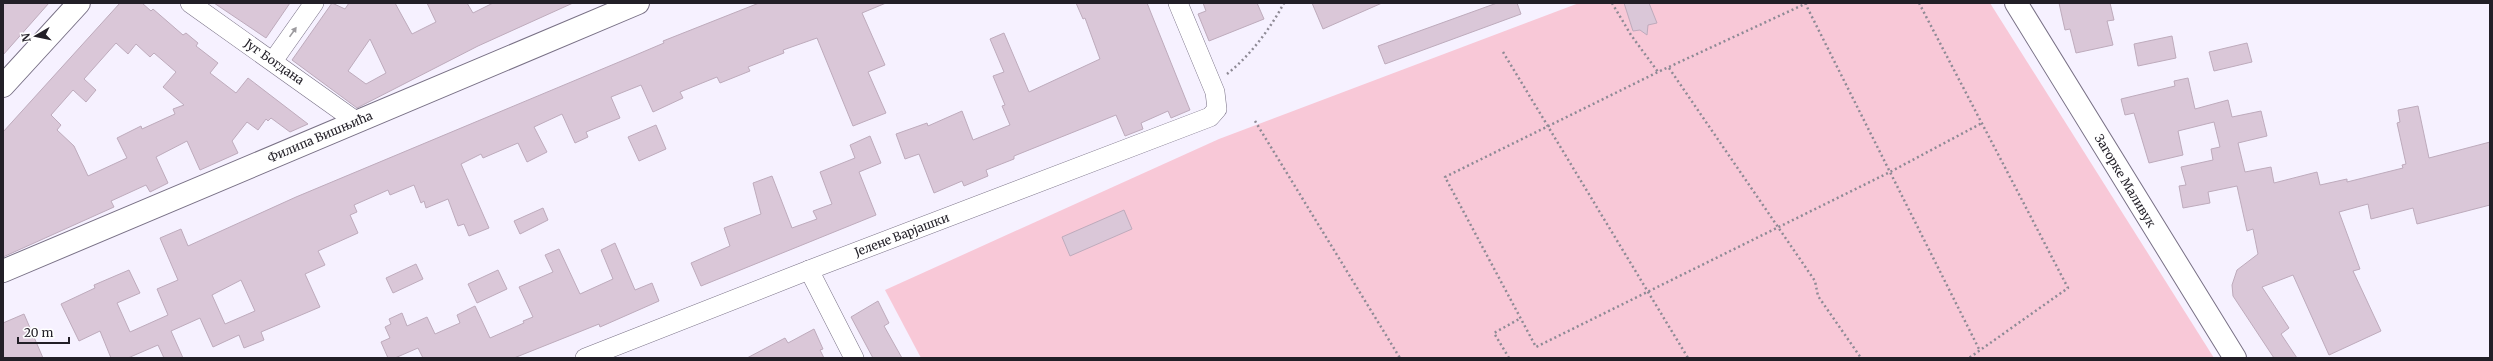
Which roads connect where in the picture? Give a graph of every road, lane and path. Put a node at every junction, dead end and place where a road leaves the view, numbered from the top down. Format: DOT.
graph roads {
  1 [pos="79,3"];
  2 [pos="190,3"];
  3 [pos="314,3"];
  4 [pos="1178,3"];
  5 [pos="1284,3"];
  6 [pos="1612,3"];
  7 [pos="1806,3"];
  8 [pos="1918,3"];
  9 [pos="2016,3"];
  10 [pos="624,5"];
  11 [pos="1503,52"];
  12 [pos="273,61"];
  13 [pos="1669,67"];
  14 [pos="1658,72"];
  15 [pos="3,86"];
  16 [pos="1212,86"];
  17 [pos="1255,121"];
  18 [pos="357,122"];
  19 [pos="1982,123"];
  20 [pos="1548,126"];
  21 [pos="1890,172"];
  22 [pos="1778,227"];
  23 [pos="809,270"];
  24 [pos="3,271"];
  25 [pos="1648,291"];
  26 [pos="1521,318"];
  27 [pos="1980,351"];
  28 [pos="586,358"];
  29 [pos="854,358"];
  30 [pos="1400,358"];
  31 [pos="1509,358"];
  32 [pos="1688,358"];
  33 [pos="1861,358"];
  34 [pos="1969,358"];
  35 [pos="2235,358"];
  1 -- 15 [label="main road"];
  2 -- 12 [label="street, Југ Богдана"];
  12 -- 3 [label="street, one-way"];
  4 -- 16 [label="street"];
  5 -- 16 [label="path"];
  6 -- 14 [label="path"];
  7 -- 13 [label="path"];
  7 -- 21 [label="path"];
  8 -- 19 [label="path"];
  9 -- 35 [label="main road, Загорке Маливук"];
  10 -- 18 [label="main road, Филипа Вишњића"];
  11 -- 20 [label="path"];
  12 -- 18 [label="street, Југ Богдана"];
  13 -- 14 [label="path"];
  13 -- 22 [label="path"];
  14 -- 20 [label="path"];
  16 -- 23 [label="street, Јелене Варјашки"];
  17 -- 30 [label="path"];
  18 -- 24 [label="main road, Филипа Вишњића"];
  19 -- 21 [label="path"];
  19 -- 27 [label="path"];
  20 -- 25 [label="path"];
  20 -- 26 [label="path"];
  21 -- 22 [label="path"];
  21 -- 27 [label="path"];
  22 -- 25 [label="path"];
  22 -- 33 [label="path"];
  23 -- 28 [label="street, Јелене Варјашки"];
  23 -- 29 [label="street"];
  25 -- 26 [label="path"];
  25 -- 32 [label="path"];
  26 -- 31 [label="path"];
  27 -- 34 [label="path"];
}
